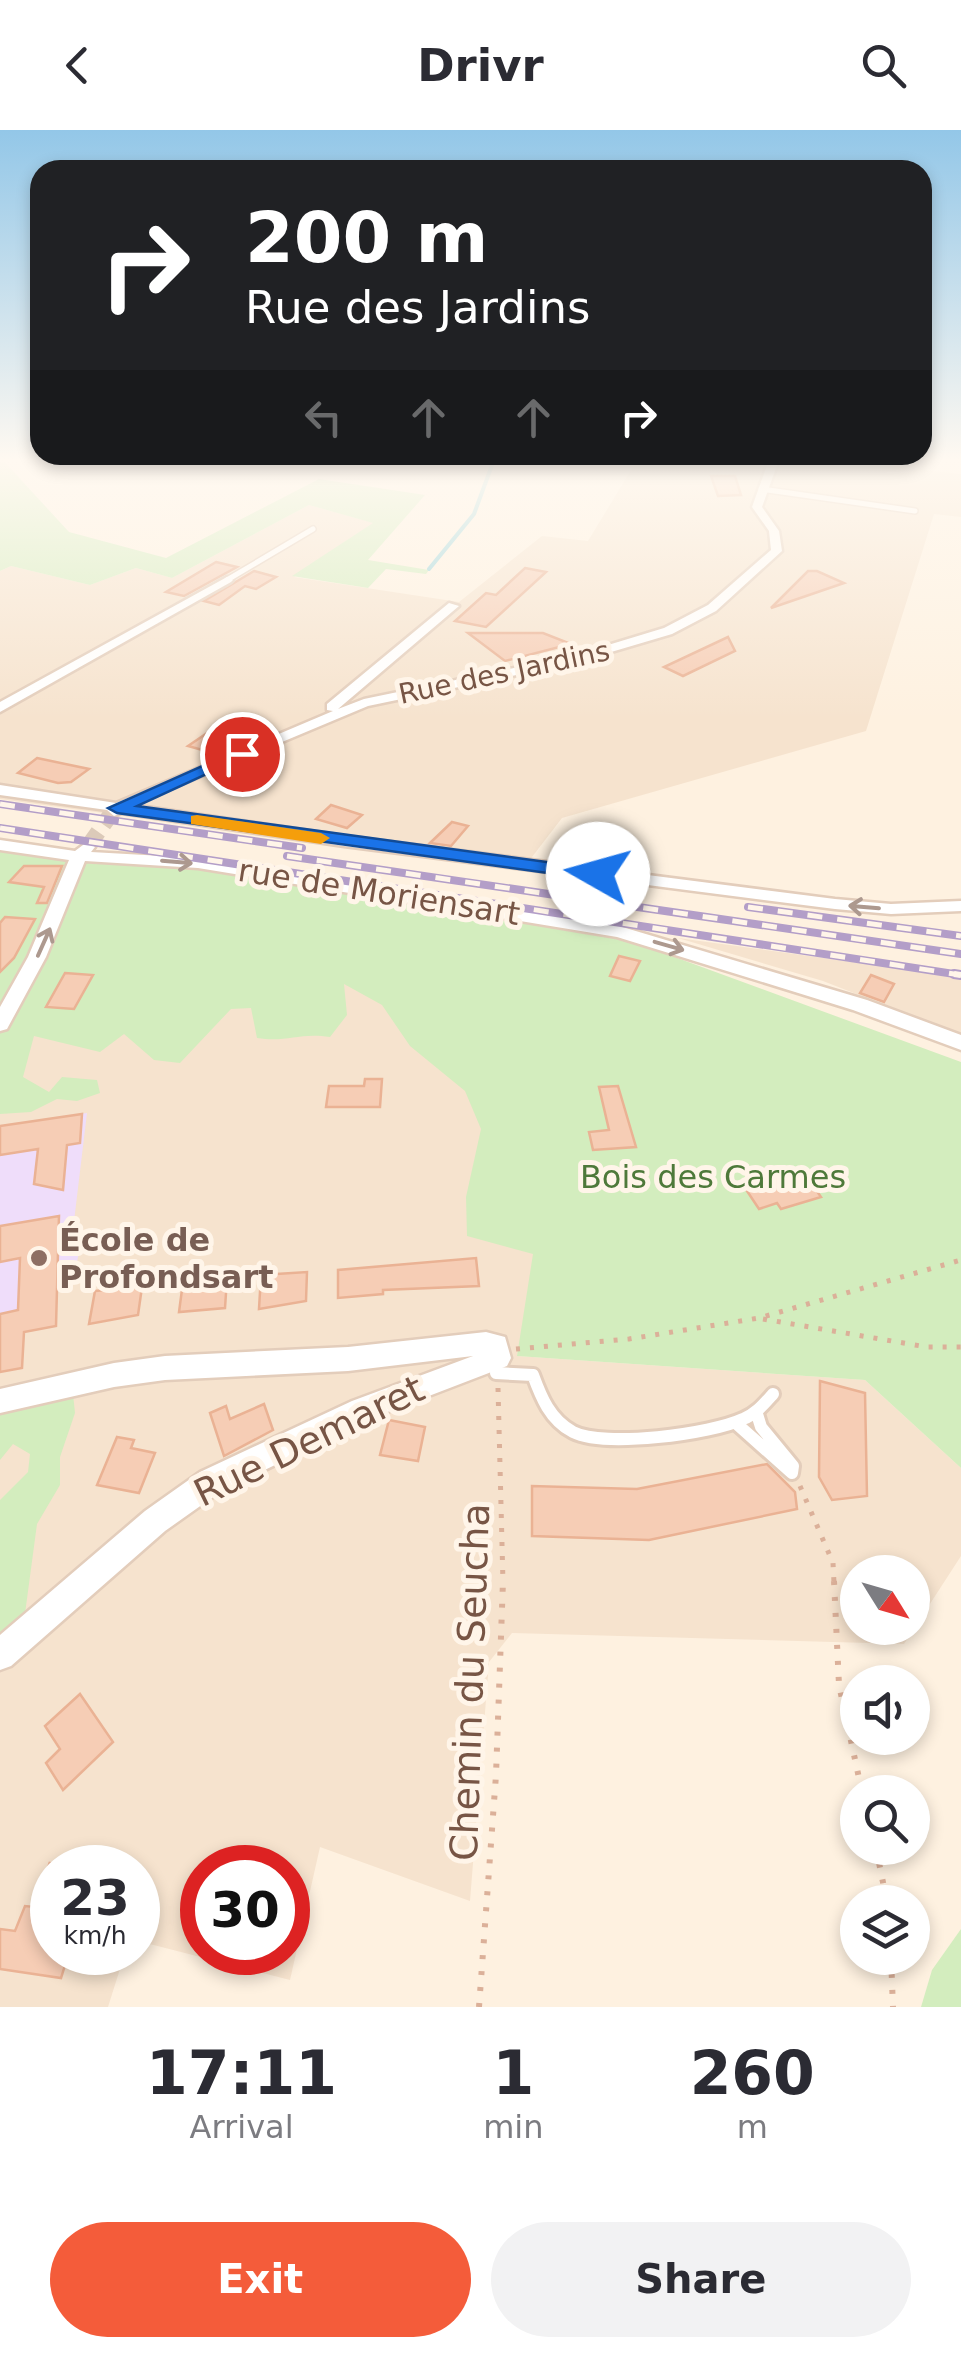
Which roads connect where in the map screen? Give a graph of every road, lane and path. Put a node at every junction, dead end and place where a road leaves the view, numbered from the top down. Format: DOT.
graph roads {
  1 [pos="288,545"];
  2 [pos="775,545"];
  3 [pos="227,580"];
  4 [pos="453,606"];
  5 [pos="0,708"];
  6 [pos="300,726"];
  7 [pos="0,790"];
  8 [pos="108,809"];
  9 [pos="0,845"];
  10 [pos="84,851"];
  11 [pos="961,906"];
  12 [pos="0,1024"];
  13 [pos="961,1043"];
  14 [pos="961,1260"];
  15 [pos="758,1318"];
  16 [pos="961,1347"];
  17 [pos="495,1362"];
  18 [pos="773,1394"];
  19 [pos="0,1401"];
  20 [pos="757,1414"];
  21 [pos="738,1425"];
  22 [pos="792,1473"];
  23 [pos="0,1655"];
  24 [pos="858,1775"];
  25 [pos="892,1975"];
  26 [pos="480,2007"];
  27 [pos="893,2007"];
  1 -- 3 [label="lane"];
  2 -- 6 [label="street, Rue des Jardins"];
  3 -- 5 [label="street"];
  4 -- 6 [label="street"];
  6 -- 8 [label="street, Rue des Jardins"];
  7 -- 8 [label="street"];
  11 -- 8 [label="street, one-way"];
  9 -- 10 [label="street, rue de Moriensart"];
  12 -- 10 [label="street, one-way"];
  10 -- 13 [label="street, rue de Moriensart, one-way"];
  14 -- 15 [label="path"];
  15 -- 16 [label="path"];
  15 -- 17 [label="path"];
  17 -- 19 [label="street"];
  17 -- 21 [label="lane"];
  17 -- 23 [label="street, Rue Demaret"];
  17 -- 26 [label="path, Chemin du Seucha"];
  18 -- 20 [label="lane"];
  20 -- 21 [label="lane"];
  20 -- 22 [label="lane"];
  21 -- 22 [label="lane"];
  22 -- 24 [label="path"];
  25 -- 27 [label="path"];
}
